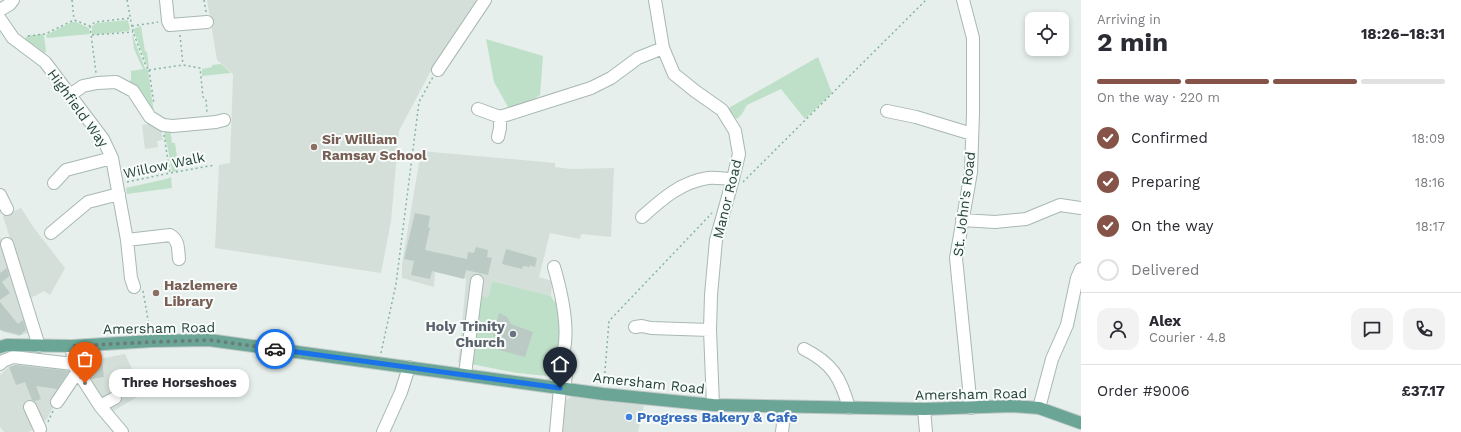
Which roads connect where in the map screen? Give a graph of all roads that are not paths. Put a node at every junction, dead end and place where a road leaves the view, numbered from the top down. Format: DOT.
graph roads {
  1 [pos="13,0"];
  2 [pos="166,0"];
  3 [pos="485,0"];
  4 [pos="655,0"];
  5 [pos="963,0"];
  6 [pos="0,10"];
  7 [pos="0,19"];
  8 [pos="207,22"];
  9 [pos="663,48"];
  10 [pos="438,70"];
  11 [pos="70,95"];
  12 [pos="478,109"];
  13 [pos="887,111"];
  14 [pos="500,117"];
  15 [pos="224,120"];
  16 [pos="972,134"];
  17 [pos="498,137"];
  18 [pos="112,158"];
  19 [pos="54,182"];
  20 [pos="736,183"];
  21 [pos="118,189"];
  22 [pos="0,195"];
  23 [pos="1081,208"];
  24 [pos="7,209"];
  25 [pos="642,217"];
  26 [pos="962,220"];
  27 [pos="51,233"];
  28 [pos="126,240"];
  29 [pos="7,244"];
  30 [pos="180,259"];
  31 [pos="554,267"];
  32 [pos="1081,269"];
  33 [pos="477,281"];
  34 [pos="134,287"];
  35 [pos="635,327"];
  36 [pos="710,330"];
  37 [pos="39,346"];
  38 [pos="72,346"];
  39 [pos="0,347"];
  40 [pos="804,349"];
  41 [pos="0,364"];
  42 [pos="409,367"];
  43 [pos="76,368"];
  44 [pos="567,369"];
  45 [pos="465,374"];
  46 [pos="560,388"];
  47 [pos="115,398"];
  48 [pos="57,402"];
  49 [pos="713,404"];
  50 [pos="100,406"];
  51 [pos="35,407"];
  52 [pos="785,407"];
  53 [pos="849,408"];
  54 [pos="972,408"];
  55 [pos="1039,408"];
  56 [pos="924,409"];
  57 [pos="1081,423"];
  58 [pos="43,427"];
  59 [pos="122,432"];
  60 [pos="383,432"];
  61 [pos="556,432"];
  62 [pos="782,432"];
  63 [pos="926,432"];
  1 -- 6 [label="street"];
  2 -- 8 [label="street"];
  3 -- 10 [label="street"];
  4 -- 9 [label="street, Manor Road"];
  5 -- 16 [label="street, St. John's Road"];
  7 -- 11 [label="street, Highfield Way"];
  9 -- 14 [label="street"];
  9 -- 20 [label="street, Manor Road"];
  11 -- 15 [label="street"];
  11 -- 18 [label="street, Highfield Way"];
  12 -- 14 [label="street"];
  13 -- 16 [label="street"];
  14 -- 17 [label="street"];
  16 -- 26 [label="street, St. John's Road"];
  18 -- 19 [label="street"];
  18 -- 21 [label="street, Highfield Way"];
  20 -- 25 [label="street"];
  20 -- 36 [label="street, Manor Road"];
  21 -- 27 [label="street"];
  21 -- 28 [label="street, Highfield Way"];
  22 -- 24 [label="street"];
  23 -- 26 [label="street"];
  26 -- 54 [label="street, St. John's Road"];
  28 -- 30 [label="street"];
  28 -- 34 [label="street, Highfield Way"];
  29 -- 37 [label="street"];
  31 -- 46 [label="street"];
  32 -- 55 [label="street"];
  33 -- 45 [label="street"];
  35 -- 36 [label="street"];
  36 -- 49 [label="street, Manor Road"];
  37 -- 38 [label="main road, Amersham Road"];
  37 -- 39 [label="main road, Amersham Road"];
  38 -- 42 [label="main road, Amersham Road"];
  38 -- 43 [label="street"];
  40 -- 53 [label="street"];
  41 -- 43 [label="street"];
  42 -- 45 [label="main road, Amersham Road"];
  42 -- 60 [label="street"];
  43 -- 48 [label="street"];
  43 -- 50 [label="street"];
  44 -- 46 [label="street"];
  45 -- 46 [label="main road, Amersham Road"];
  46 -- 49 [label="main road, Amersham Road"];
  46 -- 61 [label="street"];
  47 -- 50 [label="street"];
  49 -- 52 [label="main road, Amersham Road"];
  50 -- 59 [label="street"];
  51 -- 58 [label="street"];
  52 -- 53 [label="main road, Amersham Road"];
  52 -- 62 [label="street"];
  53 -- 56 [label="main road, Amersham Road"];
  54 -- 55 [label="main road, Amersham Road"];
  54 -- 56 [label="main road, Amersham Road"];
  55 -- 57 [label="main road, Amersham Road"];
  56 -- 63 [label="street"];
}
